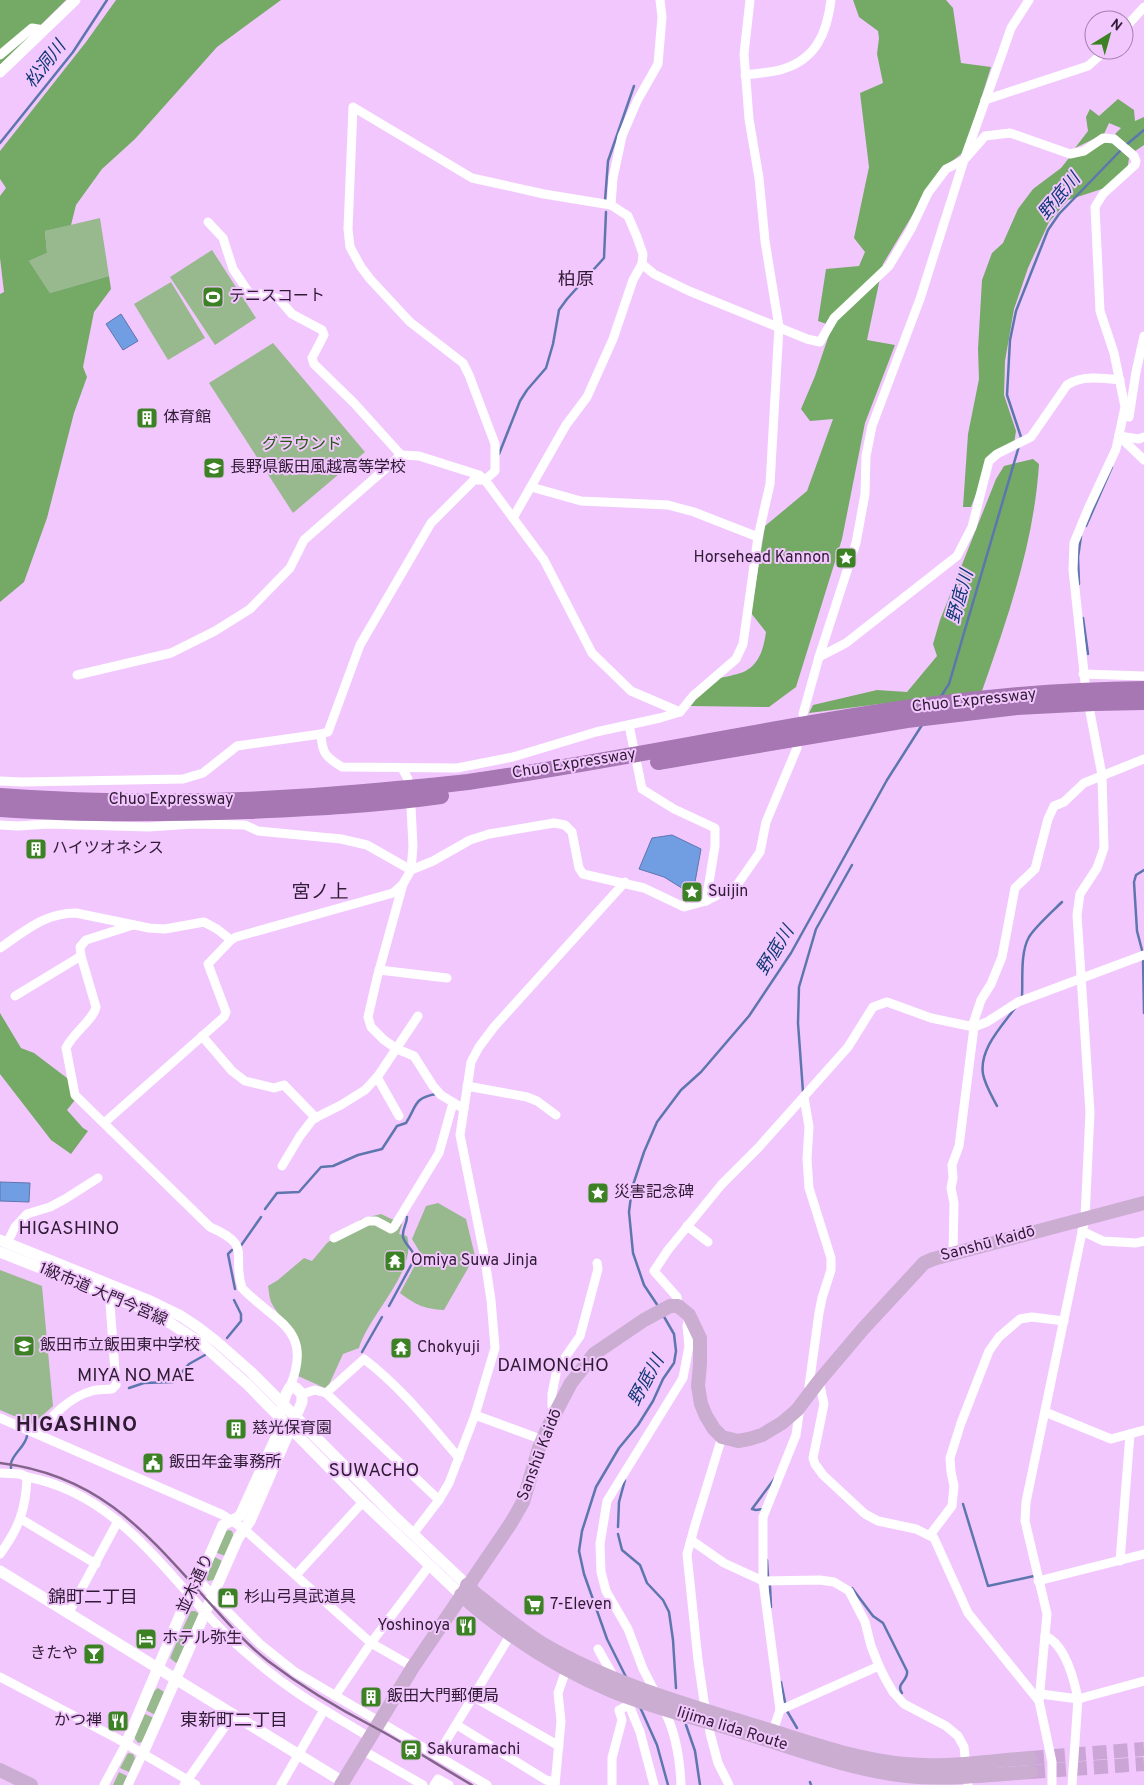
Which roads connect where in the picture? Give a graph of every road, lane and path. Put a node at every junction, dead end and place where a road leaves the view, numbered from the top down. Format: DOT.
graph roads {
  1 [pos="76,0"];
  2 [pos="660,0"];
  3 [pos="750,0"];
  4 [pos="831,0"];
  5 [pos="1029,0"];
  6 [pos="1144,7"];
  7 [pos="1134,18"];
  8 [pos="44,30"];
  9 [pos="0,55"];
  10 [pos="1095,60"];
  11 [pos="0,72"];
  12 [pos="745,75"];
  13 [pos="985,100"];
  14 [pos="964,160"];
  15 [pos="611,205"];
  16 [pos="208,222"];
  17 [pos="642,264"];
  18 [pos="779,327"];
  19 [pos="1144,336"];
  20 [pos="1120,380"];
  21 [pos="1119,436"];
  22 [pos="1144,437"];
  23 [pos="401,455"];
  24 [pos="1144,460"];
  25 [pos="485,480"];
  26 [pos="531,487"];
  27 [pos="513,518"];
  28 [pos="758,537"];
  29 [pos="819,657"];
  30 [pos="77,676"];
  31 [pos="1144,676"];
  32 [pos="1144,689"];
  33 [pos="1144,702"];
  34 [pos="680,712"];
  35 [pos="1090,712"];
  36 [pos="803,714"];
  37 [pos="910,714"];
  38 [pos="629,726"];
  39 [pos="321,734"];
  40 [pos="797,748"];
  41 [pos="1144,759"];
  42 [pos="402,768"];
  43 [pos="1102,774"];
  44 [pos="408,779"];
  45 [pos="0,780"];
  46 [pos="0,796"];
  47 [pos="411,807"];
  48 [pos="0,809"];
  49 [pos="0,825"];
  50 [pos="411,870"];
  51 [pos="625,882"];
  52 [pos="403,884"];
  53 [pos="706,901"];
  54 [pos="133,925"];
  55 [pos="230,940"];
  56 [pos="0,948"];
  57 [pos="81,956"];
  58 [pos="1144,956"];
  59 [pos="380,970"];
  60 [pos="447,978"];
  61 [pos="1081,980"];
  62 [pos="15,996"];
  63 [pos="418,1016"];
  64 [pos="973,1027"];
  65 [pos="202,1036"];
  66 [pos="397,1049"];
  67 [pos="377,1077"];
  68 [pos="467,1086"];
  69 [pos="804,1097"];
  70 [pos="453,1103"];
  71 [pos="464,1109"];
  72 [pos="556,1115"];
  73 [pos="399,1116"];
  74 [pos="316,1118"];
  75 [pos="104,1123"];
  76 [pos="282,1166"];
  77 [pos="98,1178"];
  78 [pos="1144,1203"];
  79 [pos="1084,1225"];
  80 [pos="687,1226"];
  81 [pos="334,1238"];
  82 [pos="1144,1241"];
  83 [pos="708,1242"];
  84 [pos="2,1245"];
  85 [pos="953,1254"];
  86 [pos="597,1263"];
  87 [pos="112,1297"];
  88 [pos="674,1306"];
  89 [pos="689,1315"];
  90 [pos="1064,1321"];
  91 [pos="815,1386"];
  92 [pos="290,1388"];
  93 [pos="326,1393"];
  94 [pos="302,1394"];
  95 [pos="796,1410"];
  96 [pos="281,1411"];
  97 [pos="1045,1412"];
  98 [pos="555,1413"];
  99 [pos="475,1415"];
  100 [pos="296,1417"];
  101 [pos="0,1418"];
  102 [pos="290,1428"];
  103 [pos="1144,1430"];
  104 [pos="38,1434"];
  105 [pos="1130,1434"];
  106 [pos="722,1437"];
  107 [pos="543,1440"];
  108 [pos="459,1458"];
  109 [pos="0,1473"];
  110 [pos="27,1477"];
  111 [pos="439,1500"];
  112 [pos="363,1502"];
  113 [pos="21,1519"];
  114 [pos="118,1521"];
  115 [pos="230,1521"];
  116 [pos="244,1529"];
  117 [pos="413,1534"];
  118 [pos="930,1535"];
  119 [pos="691,1540"];
  120 [pos="0,1554"];
  121 [pos="1144,1554"];
  122 [pos="1120,1561"];
  123 [pos="96,1564"];
  124 [pos="429,1566"];
  125 [pos="0,1571"];
  126 [pos="296,1575"];
  127 [pos="199,1580"];
  128 [pos="763,1581"];
  129 [pos="1038,1581"];
  130 [pos="464,1590"];
  131 [pos="189,1594"];
  132 [pos="213,1595"];
  133 [pos="205,1612"];
  134 [pos="68,1614"];
  135 [pos="511,1634"];
  136 [pos="1045,1636"];
  137 [pos="372,1642"];
  138 [pos="598,1649"];
  139 [pos="879,1666"];
  140 [pos="413,1667"];
  141 [pos="158,1669"];
  142 [pos="573,1669"];
  143 [pos="0,1676"];
  144 [pos="175,1680"];
  145 [pos="1144,1681"];
  146 [pos="335,1696"];
  147 [pos="474,1697"];
  148 [pos="1040,1697"];
  149 [pos="1078,1699"];
  150 [pos="629,1705"];
  151 [pos="324,1710"];
  152 [pos="780,1710"];
  153 [pos="234,1715"];
  154 [pos="708,1716"];
  155 [pos="379,1721"];
  156 [pos="457,1725"];
  157 [pos="773,1731"];
  158 [pos="126,1744"];
  159 [pos="366,1744"];
  160 [pos="559,1746"];
  161 [pos="143,1753"];
  162 [pos="299,1755"];
  163 [pos="437,1756"];
  164 [pos="1030,1758"];
  165 [pos="0,1770"];
  166 [pos="1031,1772"];
  167 [pos="968,1775"];
  168 [pos="186,1782"];
  169 [pos="342,1784"];
  170 [pos="555,1784"];
  171 [pos="31,1785"];
  172 [pos="104,1785"];
  173 [pos="128,1785"];
  174 [pos="196,1785"];
  175 [pos="281,1785"];
  176 [pos="423,1785"];
  177 [pos="434,1785"];
  178 [pos="449,1785"];
  179 [pos="486,1785"];
  180 [pos="612,1785"];
  181 [pos="654,1785"];
  182 [pos="681,1785"];
  183 [pos="729,1785"];
  184 [pos="1052,1785"];
  185 [pos="1072,1785"];
  1 -- 8 [label="street"];
  2 -- 15 [label="street"];
  3 -- 12 [label="street"];
  4 -- 12 [label="street"];
  5 -- 13 [label="street"];
  6 -- 7 [label="street"];
  8 -- 9 [label="street"];
  8 -- 11 [label="street"];
  10 -- 13 [label="street"];
  12 -- 18 [label="street"];
  13 -- 14 [label="street"];
  14 -- 18 [label="street"];
  14 -- 20 [label="street"];
  14 -- 29 [label="street"];
  15 -- 17 [label="street"];
  15 -- 25 [label="street"];
  16 -- 23 [label="street"];
  17 -- 18 [label="street"];
  17 -- 26 [label="street"];
  18 -- 28 [label="street"];
  19 -- 21 [label="street"];
  20 -- 21 [label="street"];
  20 -- 29 [label="street"];
  21 -- 22 [label="street"];
  21 -- 24 [label="street"];
  21 -- 31 [label="street"];
  23 -- 25 [label="street"];
  23 -- 30 [label="street"];
  25 -- 27 [label="street"];
  25 -- 39 [label="street"];
  26 -- 27 [label="street"];
  26 -- 28 [label="street"];
  27 -- 34 [label="street"];
  28 -- 34 [label="street"];
  29 -- 36 [label="street"];
  32 -- 37 [label="highway, Chuo Expressway"];
  33 -- 37 [label="highway, Chuo Expressway"];
  34 -- 38 [label="street"];
  35 -- 43 [label="street"];
  37 -- 46 [label="highway, Chuo Expressway"];
  37 -- 48 [label="highway, Chuo Expressway"];
  38 -- 42 [label="street"];
  38 -- 53 [label="street"];
  39 -- 42 [label="street"];
  39 -- 45 [label="street"];
  40 -- 53 [label="street"];
  41 -- 43 [label="street"];
  42 -- 44 [label="street"];
  43 -- 61 [label="street"];
  43 -- 64 [label="street"];
  47 -- 50 [label="street"];
  49 -- 50 [label="street"];
  50 -- 51 [label="street"];
  50 -- 52 [label="street"];
  51 -- 53 [label="street"];
  51 -- 68 [label="street"];
  52 -- 55 [label="street"];
  52 -- 59 [label="street"];
  54 -- 55 [label="street"];
  54 -- 56 [label="street"];
  54 -- 57 [label="street"];
  55 -- 65 [label="street"];
  57 -- 62 [label="street"];
  57 -- 75 [label="street"];
  58 -- 61 [label="street"];
  59 -- 60 [label="street"];
  59 -- 66 [label="street"];
  61 -- 64 [label="street"];
  61 -- 79 [label="street"];
  63 -- 66 [label="street"];
  64 -- 69 [label="street"];
  64 -- 85 [label="street"];
  65 -- 74 [label="street"];
  65 -- 75 [label="street"];
  66 -- 67 [label="street"];
  66 -- 70 [label="street"];
  67 -- 73 [label="street"];
  67 -- 74 [label="street"];
  68 -- 71 [label="street"];
  68 -- 72 [label="street"];
  69 -- 80 [label="street"];
  69 -- 91 [label="street"];
  70 -- 71 [label="street"];
  70 -- 81 [label="street"];
  71 -- 99 [label="street"];
  74 -- 76 [label="street"];
  75 -- 92 [label="street"];
  77 -- 84 [label="street"];
  78 -- 79 [label="main road, Sanshū Kaidō"];
  79 -- 82 [label="street"];
  79 -- 85 [label="main road, Sanshū Kaidō"];
  79 -- 90 [label="street"];
  80 -- 83 [label="street"];
  80 -- 88 [label="street"];
  84 -- 87 [label="street, 1級市道 大門今宮線"];
  84 -- 96 [label="street"];
  85 -- 91 [label="main road, Sanshū Kaidō"];
  86 -- 98 [label="street"];
  87 -- 96 [label="street, 1級市道 大門今宮線"];
  87 -- 104 [label="street"];
  88 -- 89 [label="main road"];
  88 -- 98 [label="main road, Sanshū Kaidō"];
  89 -- 106 [label="main road"];
  89 -- 182 [label="street"];
  90 -- 97 [label="street"];
  90 -- 118 [label="street"];
  91 -- 95 [label="main road, Sanshū Kaidō"];
  91 -- 118 [label="street"];
  92 -- 94 [label="street"];
  92 -- 96 [label="street, 並木通り"];
  93 -- 94 [label="street"];
  93 -- 108 [label="street"];
  93 -- 111 [label="street"];
  94 -- 100 [label="street, 並木通り"];
  95 -- 106 [label="main road, Sanshū Kaidō"];
  95 -- 128 [label="street"];
  96 -- 100 [label="street"];
  96 -- 102 [label="street, 1級市道 大門今宮線"];
  96 -- 115 [label="street, 並木通り"];
  97 -- 105 [label="street"];
  97 -- 129 [label="street"];
  98 -- 107 [label="main road, Sanshū Kaidō"];
  99 -- 107 [label="street"];
  99 -- 108 [label="street"];
  100 -- 102 [label="street, 並木通り"];
  100 -- 117 [label="street"];
  101 -- 104 [label="street"];
  102 -- 112 [label="street, 1級市道 大門今宮線"];
  102 -- 116 [label="street, 並木通り"];
  103 -- 105 [label="street"];
  104 -- 115 [label="street"];
  105 -- 122 [label="street"];
  106 -- 119 [label="street"];
  107 -- 130 [label="main road, Sanshū Kaidō"];
  108 -- 111 [label="street"];
  109 -- 110 [label="street"];
  110 -- 113 [label="street"];
  110 -- 114 [label="street"];
  111 -- 117 [label="street"];
  112 -- 124 [label="street, 1級市道 大門今宮線"];
  112 -- 126 [label="street"];
  113 -- 120 [label="street"];
  113 -- 123 [label="street"];
  114 -- 123 [label="street"];
  114 -- 131 [label="street"];
  115 -- 116 [label="street"];
  115 -- 127 [label="street, 並木通り"];
  116 -- 126 [label="street"];
  116 -- 132 [label="street, 並木通り"];
  117 -- 130 [label="street"];
  118 -- 148 [label="street"];
  119 -- 128 [label="street"];
  119 -- 154 [label="street"];
  121 -- 122 [label="street"];
  122 -- 129 [label="street"];
  123 -- 134 [label="street"];
  124 -- 130 [label="street, 1級市道 大門今宮線"];
  124 -- 137 [label="street"];
  125 -- 134 [label="street"];
  126 -- 137 [label="street"];
  127 -- 131 [label="street, 並木通り"];
  127 -- 132 [label="street"];
  128 -- 139 [label="street"];
  128 -- 152 [label="street"];
  129 -- 136 [label="street"];
  130 -- 135 [label="main road, Iijima Iida Route"];
  130 -- 140 [label="main road, Sanshū Kaidō"];
  130 -- 142 [label="main road, Iijima Iida Route"];
  131 -- 133 [label="street"];
  131 -- 141 [label="street, 並木通り"];
  132 -- 133 [label="street, 並木通り"];
  132 -- 146 [label="street"];
  133 -- 144 [label="street, 並木通り"];
  133 -- 151 [label="street"];
  134 -- 141 [label="street"];
  135 -- 142 [label="main road, Iijima Iida Route"];
  135 -- 147 [label="street"];
  136 -- 148 [label="street"];
  136 -- 149 [label="street"];
  137 -- 140 [label="street"];
  137 -- 146 [label="street"];
  138 -- 150 [label="street"];
  139 -- 152 [label="street"];
  139 -- 167 [label="street"];
  140 -- 155 [label="main road, Sanshū Kaidō"];
  141 -- 144 [label="street"];
  141 -- 158 [label="street, 並木通り"];
  142 -- 154 [label="main road, Iijima Iida Route"];
  142 -- 160 [label="street"];
  143 -- 158 [label="street"];
  144 -- 153 [label="street"];
  144 -- 161 [label="street, 並木通り"];
  145 -- 149 [label="street"];
  146 -- 155 [label="street"];
  147 -- 156 [label="street"];
  147 -- 160 [label="street"];
  148 -- 149 [label="street"];
  148 -- 184 [label="street"];
  149 -- 185 [label="street"];
  150 -- 180 [label="street"];
  150 -- 181 [label="street"];
  151 -- 159 [label="street"];
  151 -- 162 [label="street"];
  152 -- 157 [label="street"];
  153 -- 162 [label="street"];
  153 -- 168 [label="street"];
  154 -- 157 [label="main road, Iijima Iida Route"];
  154 -- 167 [label="main road, Iijima Iida Route"];
  154 -- 183 [label="street"];
  155 -- 159 [label="main road, Sanshū Kaidō"];
  155 -- 163 [label="street"];
  156 -- 163 [label="street"];
  156 -- 170 [label="street"];
  157 -- 167 [label="main road, Iijima Iida Route"];
  158 -- 161 [label="street"];
  158 -- 172 [label="street, 並木通り"];
  159 -- 169 [label="main road, Sanshū Kaidō"];
  159 -- 176 [label="street"];
  160 -- 170 [label="street"];
  161 -- 168 [label="street"];
  161 -- 173 [label="street, 並木通り"];
  162 -- 169 [label="street"];
  162 -- 175 [label="street"];
  163 -- 179 [label="street"];
  164 -- 167 [label="main road, Iijima Iida Route"];
  165 -- 171 [label="main road"];
  166 -- 167 [label="main road, Iijima Iida Route"];
  168 -- 174 [label="street"];
  177 -- 178 [label="street"];
}
